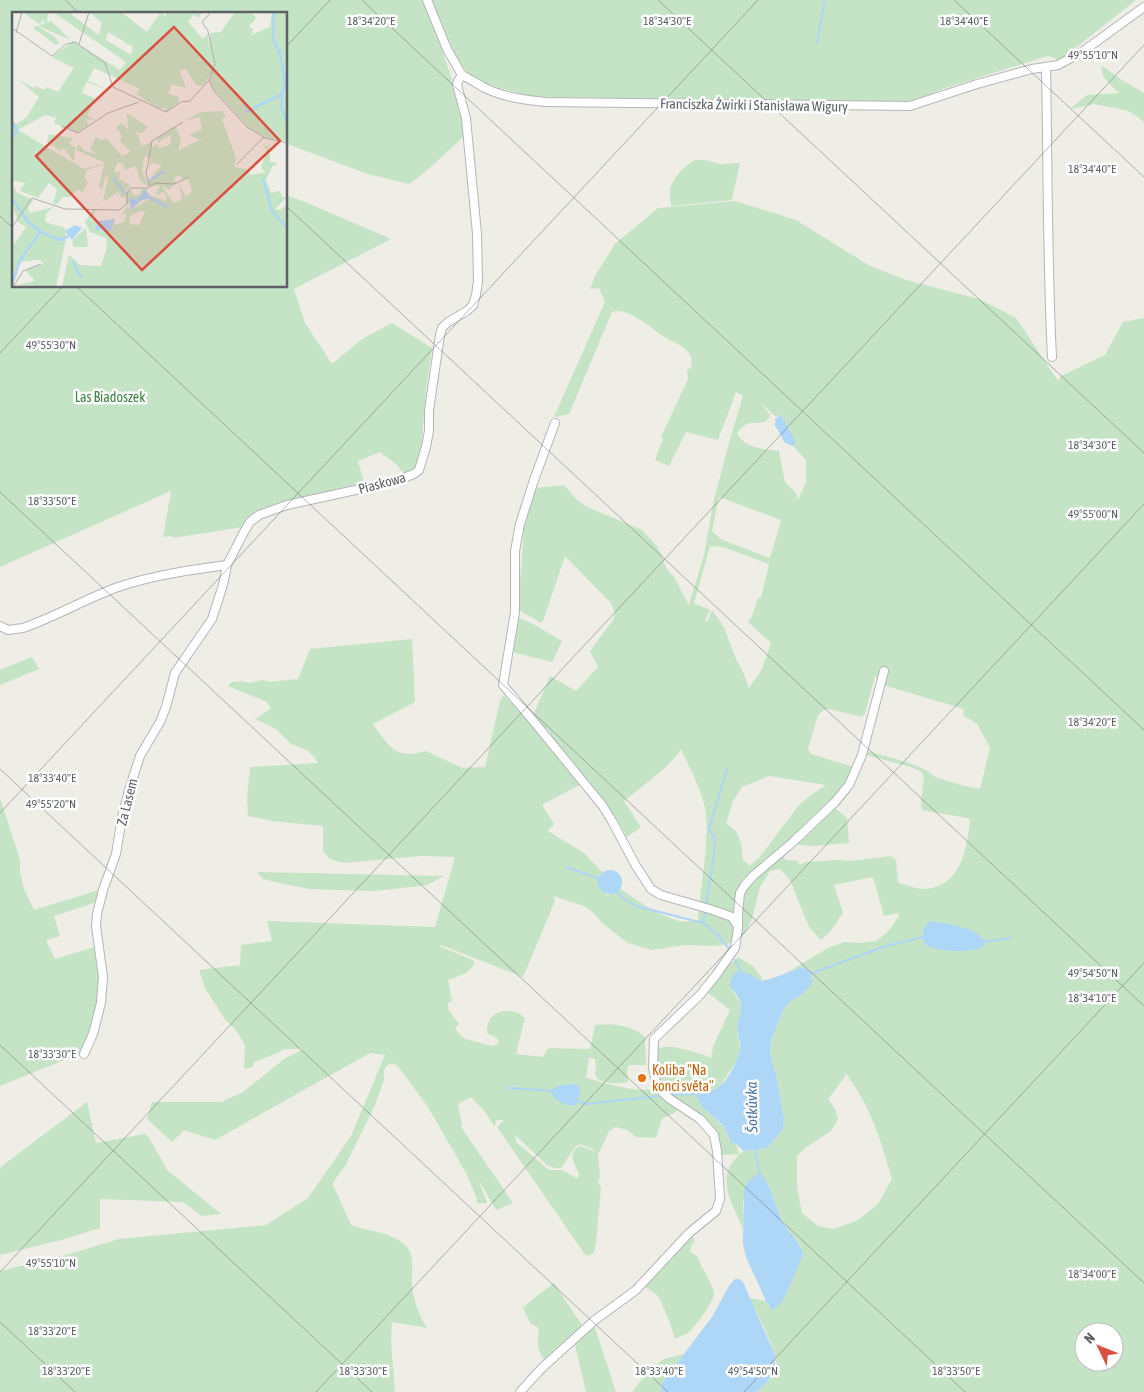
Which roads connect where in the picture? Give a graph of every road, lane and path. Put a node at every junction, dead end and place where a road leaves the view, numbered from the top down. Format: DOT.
graph roads {
  1 [pos="427,0"];
  2 [pos="1144,8"];
  3 [pos="1046,68"];
  4 [pos="462,75"];
  5 [pos="1052,357"];
  6 [pos="555,423"];
  7 [pos="227,565"];
  8 [pos="0,626"];
  9 [pos="884,671"];
  10 [pos="738,928"];
  11 [pos="84,1054"];
  12 [pos="520,1392"];
  1 -- 4 [label="street"];
  2 -- 3 [label="street, Franciszka Żwirki i Stanisława Wigury"];
  3 -- 4 [label="street, Franciszka Żwirki i Stanisława Wigury"];
  3 -- 5 [label="street"];
  4 -- 7 [label="street, Piaskowa"];
  6 -- 10 [label="street"];
  7 -- 8 [label="street"];
  7 -- 11 [label="street, Za Lasem"];
  9 -- 10 [label="street"];
  10 -- 12 [label="street"];
}
